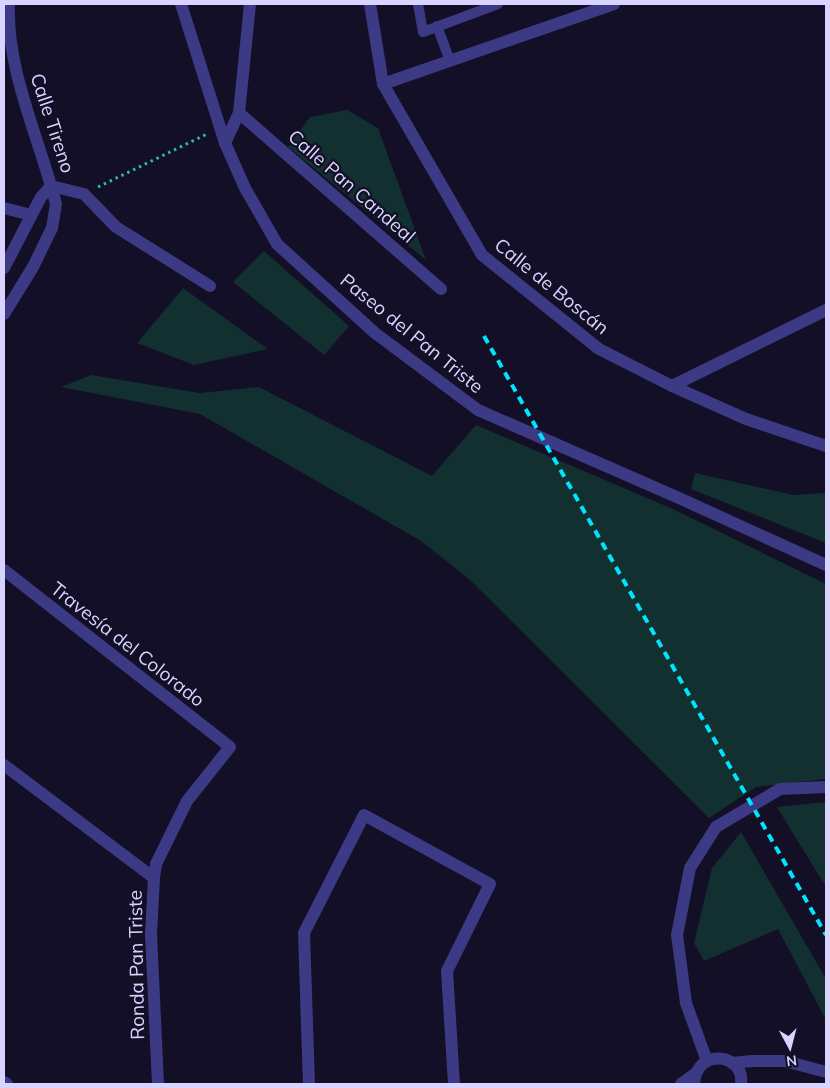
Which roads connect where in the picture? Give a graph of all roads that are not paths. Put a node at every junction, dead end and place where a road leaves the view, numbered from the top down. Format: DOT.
graph roads {
  1 [pos="8,4"];
  2 [pos="181,4"];
  3 [pos="250,4"];
  4 [pos="370,4"];
  5 [pos="418,4"];
  6 [pos="498,4"];
  7 [pos="614,4"];
  8 [pos="437,26"];
  9 [pos="450,61"];
  10 [pos="383,84"];
  11 [pos="239,113"];
  12 [pos="225,144"];
  13 [pos="51,186"];
  14 [pos="4,208"];
  15 [pos="31,215"];
  16 [pos="4,268"];
  17 [pos="210,286"];
  18 [pos="441,288"];
  19 [pos="5,310"];
  20 [pos="826,310"];
  21 [pos="672,386"];
  22 [pos="826,446"];
  23 [pos="826,566"];
  24 [pos="4,570"];
  25 [pos="230,747"];
  26 [pos="4,765"];
  27 [pos="826,787"];
  28 [pos="154,878"];
  29 [pos="706,1061"];
  30 [pos="732,1063"];
  31 [pos="826,1072"];
  32 [pos="695,1079"];
  33 [pos="4,1082"];
  34 [pos="7,1084"];
  35 [pos="158,1084"];
  36 [pos="309,1084"];
  37 [pos="454,1084"];
  38 [pos="681,1084"];
  39 [pos="741,1084"];
  1 -- 13 [label="street, Calle Tireno"];
  2 -- 12 [label="street, Paseo del Pan Triste"];
  3 -- 11 [label="street"];
  4 -- 10 [label="street, Calle de Boscán"];
  5 -- 8 [label="lane"];
  6 -- 8 [label="lane"];
  7 -- 9 [label="street"];
  8 -- 9 [label="lane"];
  9 -- 10 [label="street"];
  10 -- 21 [label="street, Calle de Boscán"];
  11 -- 12 [label="street"];
  11 -- 18 [label="street, Calle Pan Candeal"];
  12 -- 23 [label="street, Paseo del Pan Triste"];
  13 -- 15 [label="street"];
  13 -- 17 [label="street, Calle Tireno"];
  13 -- 19 [label="street"];
  14 -- 15 [label="street"];
  15 -- 16 [label="street"];
  20 -- 21 [label="street"];
  21 -- 22 [label="street, Calle de Boscán"];
  24 -- 25 [label="street, Travesía del Colorado"];
  25 -- 28 [label="street, Ronda Pan Triste"];
  26 -- 28 [label="street"];
  27 -- 29 [label="street"];
  28 -- 35 [label="street, Ronda Pan Triste"];
  29 -- 30 [label="street"];
  29 -- 32 [label="street"];
  30 -- 31 [label="street"];
  30 -- 39 [label="street"];
  32 -- 38 [label="street"];
  33 -- 34 [label="street"];
  36 -- 37 [label="street"];
}
